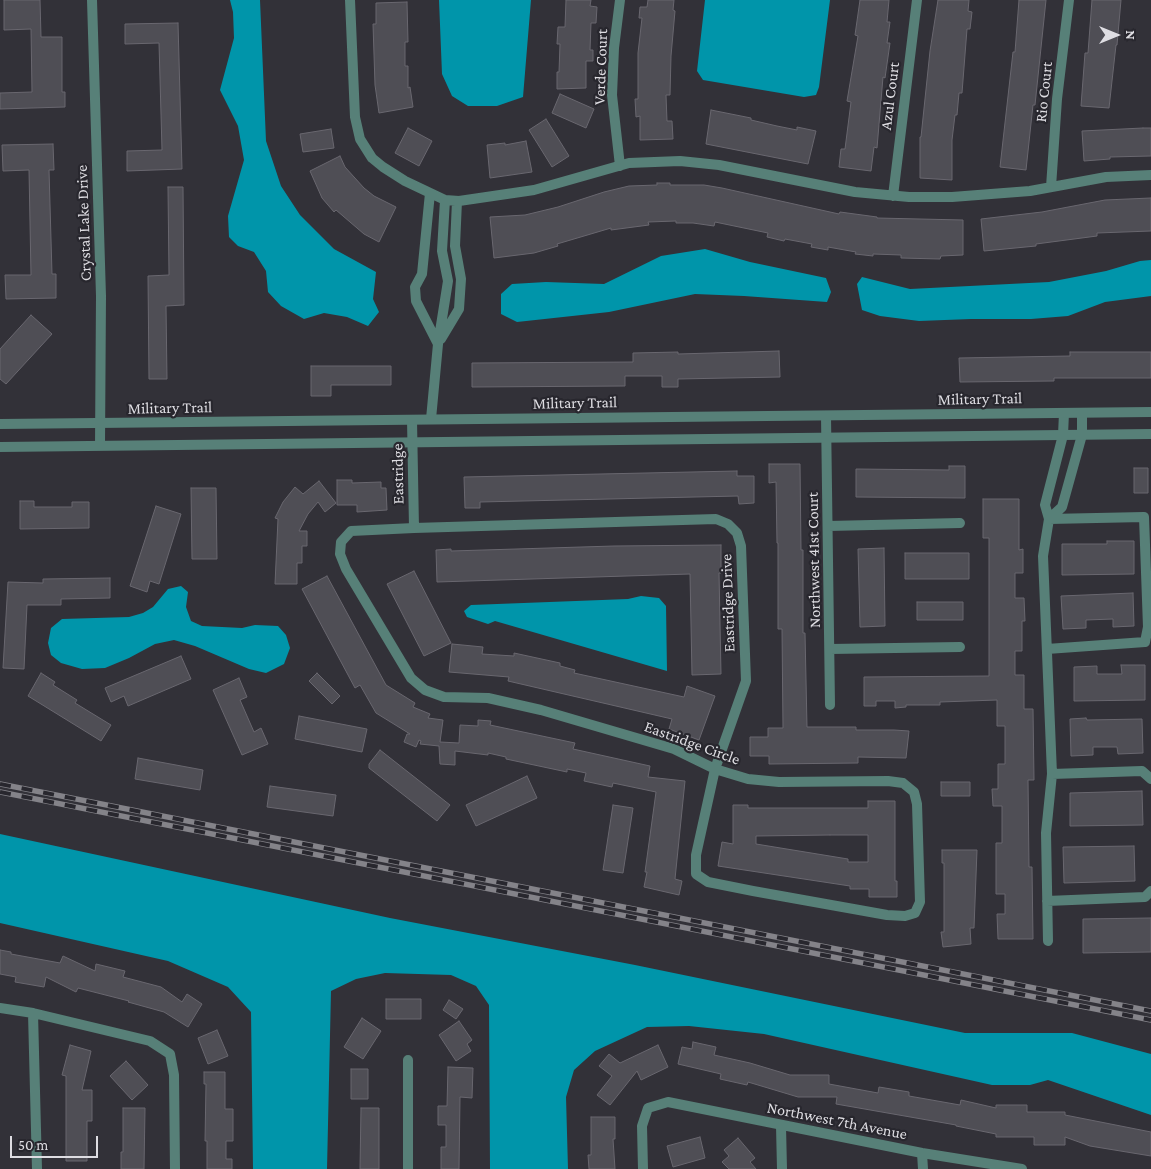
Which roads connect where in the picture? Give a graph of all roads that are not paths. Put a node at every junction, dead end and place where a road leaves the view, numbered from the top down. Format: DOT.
graph roads {
  1 [pos="92,0"];
  2 [pos="350,0"];
  3 [pos="620,0"];
  4 [pos="917,0"];
  5 [pos="1069,0"];
  6 [pos="620,166"];
  7 [pos="1151,175"];
  8 [pos="1051,187"];
  9 [pos="430,193"];
  10 [pos="893,196"];
  11 [pos="445,200"];
  12 [pos="457,201"];
  13 [pos="438,344"];
  14 [pos="1151,412"];
  15 [pos="1064,413"];
  16 [pos="1082,413"];
  17 [pos="826,416"];
  18 [pos="431,419"];
  19 [pos="412,420"];
  20 [pos="0,424"];
  21 [pos="100,424"];
  22 [pos="1151,434"];
  23 [pos="1082,435"];
  24 [pos="1063,436"];
  25 [pos="826,438"];
  26 [pos="412,443"];
  27 [pos="100,445"];
  28 [pos="0,447"];
  29 [pos="1049,519"];
  30 [pos="960,524"];
  31 [pos="828,526"];
  32 [pos="414,528"];
  33 [pos="960,647"];
  34 [pos="830,648"];
  35 [pos="1047,649"];
  36 [pos="830,705"];
  37 [pos="715,769"];
  38 [pos="1052,774"];
  39 [pos="1151,779"];
  40 [pos="696,874"];
  41 [pos="1151,891"];
  42 [pos="1047,901"];
  43 [pos="1048,941"];
  44 [pos="0,1008"];
  45 [pos="33,1012"];
  46 [pos="408,1060"];
  47 [pos="781,1126"];
  48 [pos="922,1153"];
  49 [pos="37,1169"];
  50 [pos="175,1169"];
  51 [pos="408,1169"];
  52 [pos="643,1169"];
  53 [pos="782,1169"];
  54 [pos="923,1169"];
  55 [pos="1022,1169"];
  1 -- 21 [label="street, Crystal Lake Drive"];
  2 -- 9 [label="street"];
  3 -- 6 [label="street, Verde Court"];
  4 -- 10 [label="street, Azul Court"];
  5 -- 8 [label="street, Rio Court"];
  6 -- 10 [label="street"];
  6 -- 12 [label="street"];
  7 -- 8 [label="street"];
  8 -- 10 [label="street"];
  9 -- 11 [label="street"];
  9 -- 13 [label="street"];
  11 -- 12 [label="street"];
  11 -- 13 [label="street"];
  12 -- 13 [label="street"];
  13 -- 18 [label="street"];
  14 -- 16 [label="street, Military Trail"];
  15 -- 16 [label="street, Military Trail"];
  15 -- 17 [label="street, Military Trail"];
  15 -- 24 [label="street"];
  16 -- 23 [label="street"];
  17 -- 18 [label="street, Military Trail"];
  17 -- 25 [label="street, Northwest 41st Court"];
  18 -- 19 [label="street, Military Trail"];
  19 -- 21 [label="street, Military Trail"];
  19 -- 26 [label="street, Eastridge"];
  20 -- 21 [label="street, Military Trail"];
  21 -- 27 [label="street, Crystal Lake Drive"];
  22 -- 23 [label="street"];
  23 -- 24 [label="street"];
  23 -- 29 [label="street"];
  24 -- 25 [label="street"];
  24 -- 29 [label="street"];
  25 -- 26 [label="street"];
  25 -- 31 [label="street, Northwest 41st Court"];
  26 -- 27 [label="street"];
  26 -- 32 [label="street, Eastridge"];
  27 -- 28 [label="street"];
  29 -- 35 [label="street"];
  29 -- 35 [label="street"];
  30 -- 31 [label="street"];
  31 -- 34 [label="street, Northwest 41st Court"];
  32 -- 37 [label="street, Eastridge Circle"];
  32 -- 37 [label="street, Eastridge Drive"];
  33 -- 34 [label="street"];
  34 -- 36 [label="street, Northwest 41st Court"];
  35 -- 38 [label="street"];
  37 -- 40 [label="street, Eastridge Drive"];
  37 -- 40 [label="street, Eastridge Circle"];
  38 -- 39 [label="street"];
  38 -- 42 [label="street"];
  41 -- 42 [label="street"];
  42 -- 43 [label="street"];
  44 -- 45 [label="street"];
  45 -- 49 [label="street"];
  45 -- 50 [label="street"];
  46 -- 51 [label="street"];
  47 -- 48 [label="street, Northwest 7th Avenue"];
  47 -- 52 [label="street, Northwest 7th Avenue"];
  47 -- 53 [label="street"];
  48 -- 54 [label="street"];
  48 -- 55 [label="street, Northwest 7th Avenue"];
}
